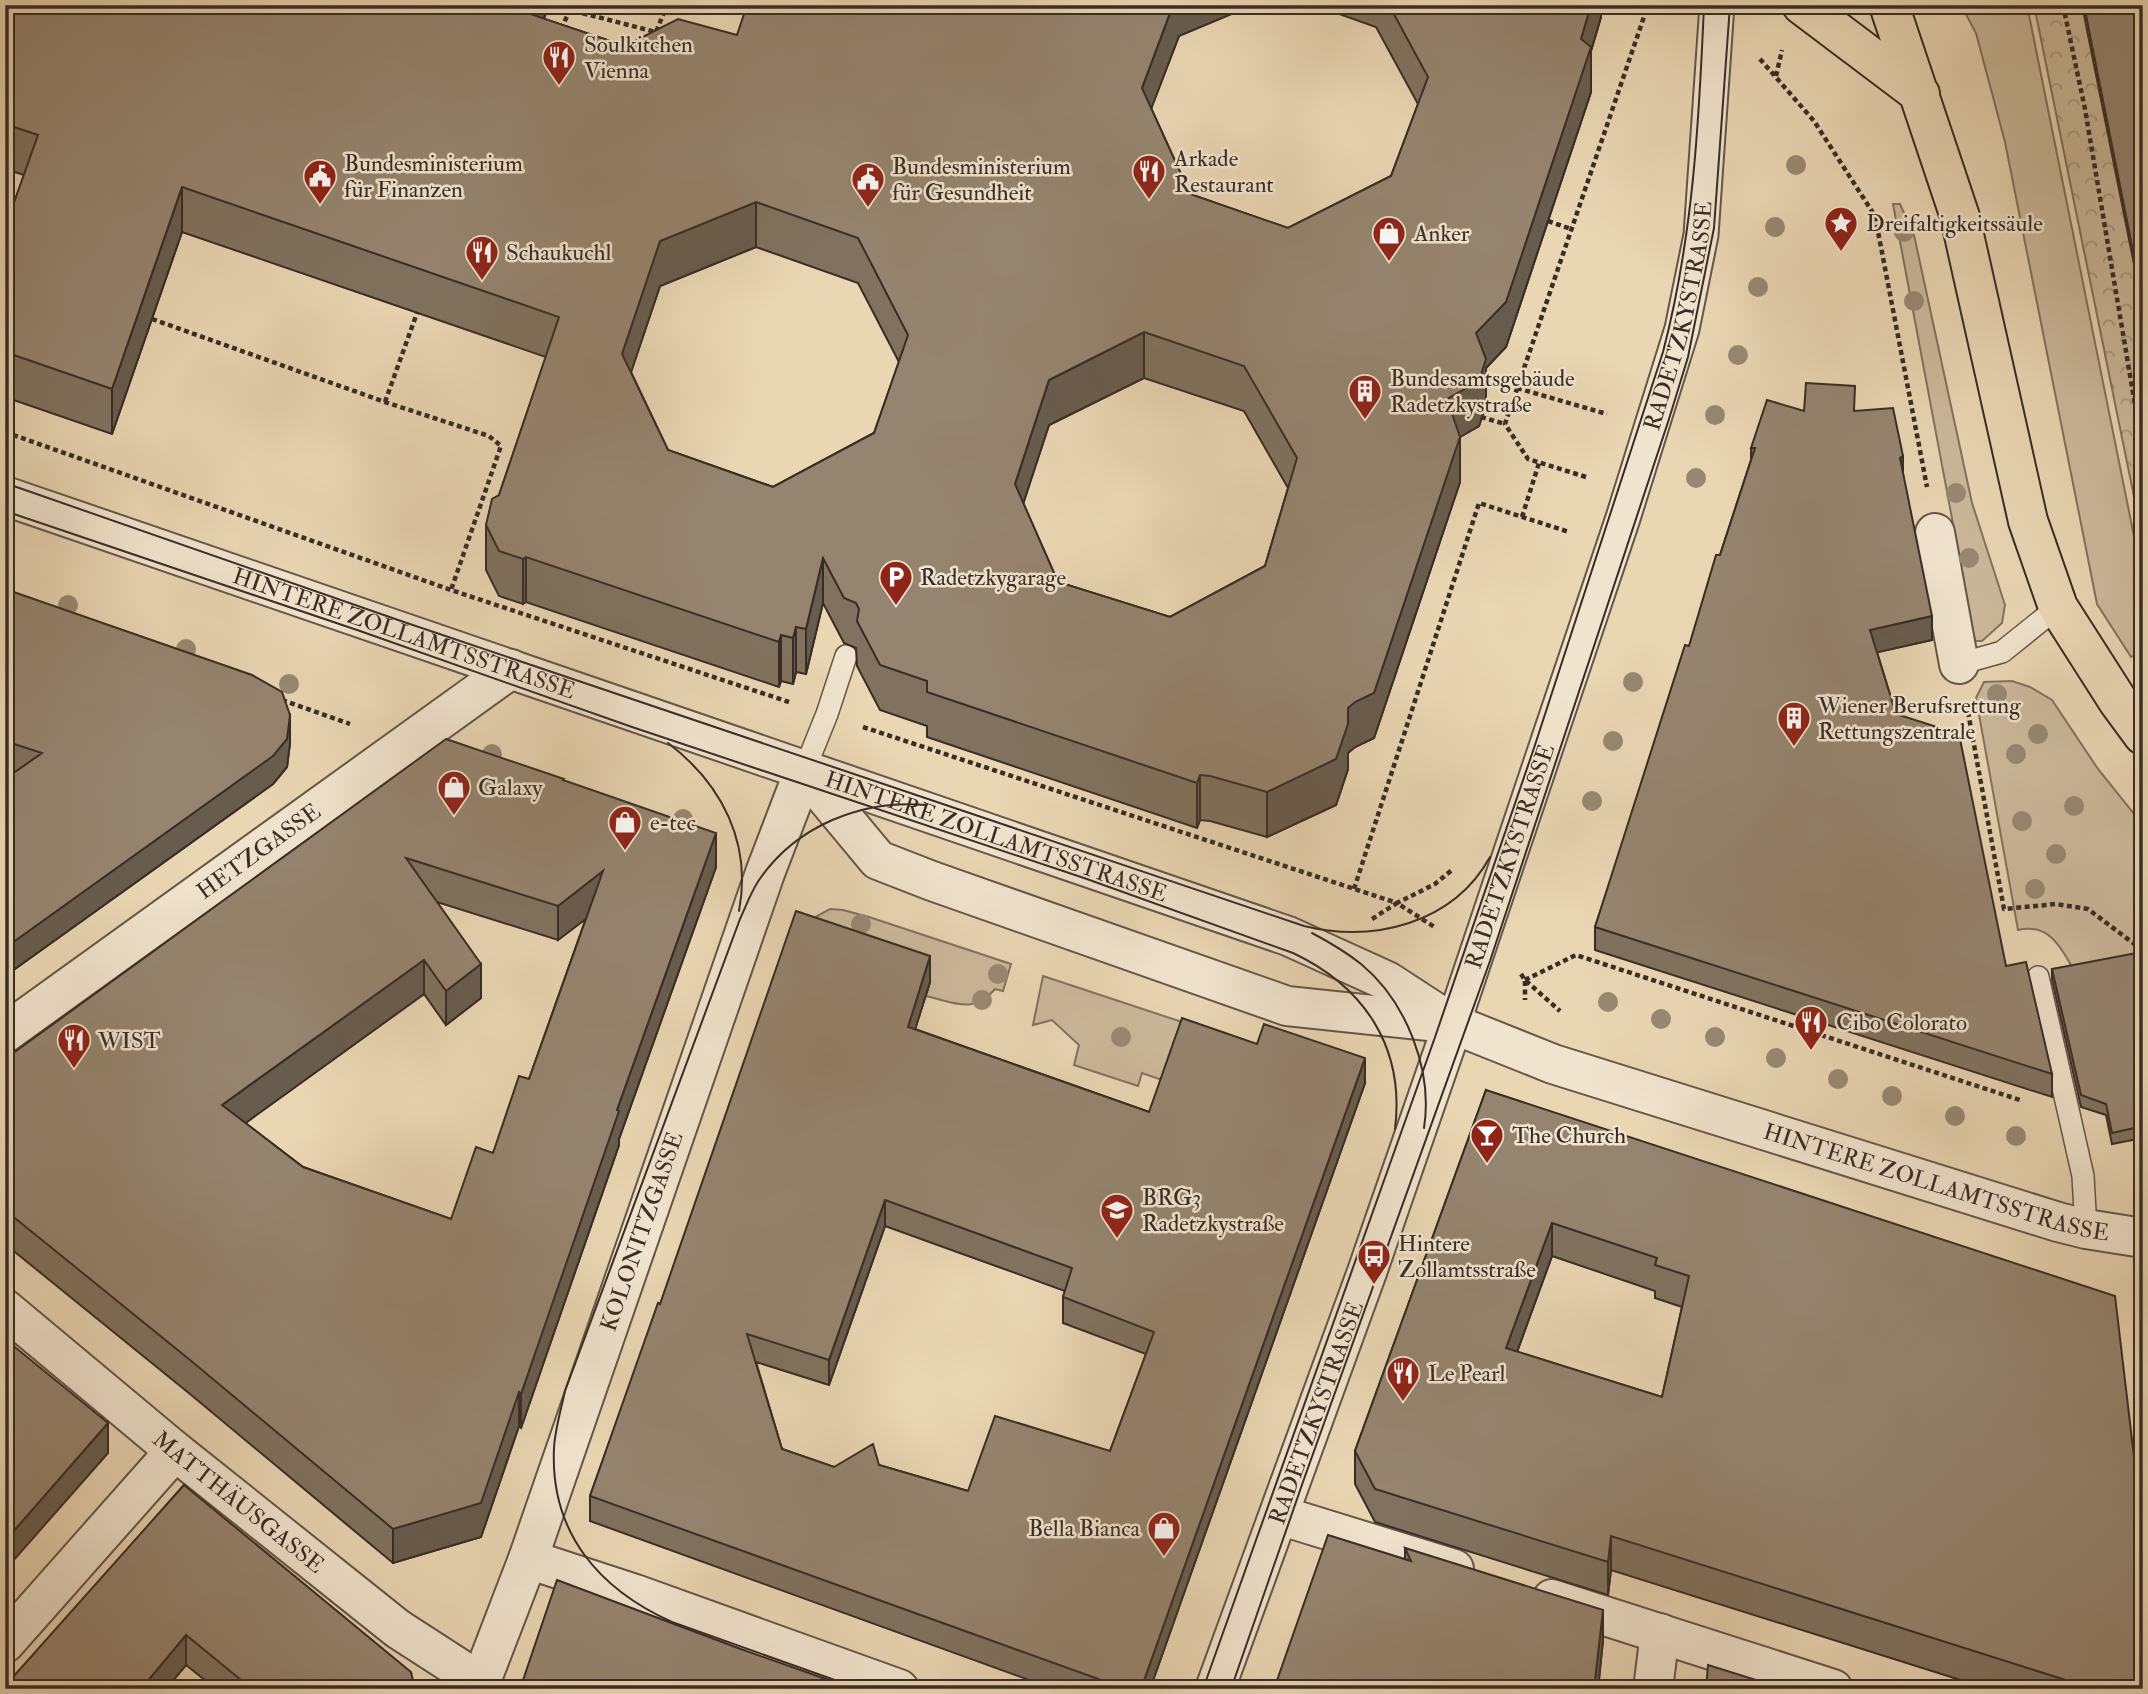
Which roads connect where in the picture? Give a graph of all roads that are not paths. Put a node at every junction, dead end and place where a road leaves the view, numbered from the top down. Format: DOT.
graph roads {
  1 [pos="1717,5"];
  2 [pos="1802,5"];
  3 [pos="1889,5"];
  4 [pos="1920,94"];
  5 [pos="5,496"];
  6 [pos="1935,533"];
  7 [pos="2058,607"];
  8 [pos="846,656"];
  9 [pos="1959,664"];
  10 [pos="511,669"];
  11 [pos="2143,735"];
  12 [pos="804,771"];
  13 [pos="2038,976"];
  14 [pos="1453,1024"];
  15 [pos="5,1033"];
  16 [pos="2086,1229"];
  17 [pos="2143,1238"];
  18 [pos="5,1309"];
  19 [pos="175,1451"];
  20 [pos="1279,1515"];
  21 [pos="528,1559"];
  22 [pos="1660,1633"];
  23 [pos="5,1643"];
  24 [pos="479,1686"];
  25 [pos="899,1689"];
  26 [pos="1215,1689"];
  27 [pos="1653,1689"];
  28 [pos="1833,1689"];
  1 -- 14 [label="street, RADETZKYSTRASSE"];
  2 -- 4 [label="main road"];
  3 -- 4 [label="main road"];
  4 -- 7 [label="main road"];
  5 -- 10 [label="street, HINTERE ZOLLAMTSSTRASSE"];
  6 -- 9 [label="street"];
  7 -- 9 [label="lane"];
  7 -- 11 [label="main road"];
  8 -- 12 [label="lane"];
  10 -- 12 [label="street, HINTERE ZOLLAMTSSTRASSE"];
  10 -- 15 [label="street, HETZGASSE"];
  12 -- 14 [label="street, HINTERE ZOLLAMTSSTRASSE"];
  12 -- 14 [label="street, HINTERE ZOLLAMTSSTRASSE"];
  12 -- 21 [label="street, KOLONITZGASSE"];
  13 -- 16 [label="lane"];
  14 -- 16 [label="street, HINTERE ZOLLAMTSSTRASSE"];
  14 -- 20 [label="street, RADETZKYSTRASSE"];
  16 -- 17 [label="street, HINTERE ZOLLAMTSSTRASSE"];
  18 -- 19 [label="street, MATTHÄUSGASSE"];
  19 -- 23 [label="street"];
  19 -- 24 [label="street, MATTHÄUSGASSE"];
  20 -- 22 [label="street"];
  20 -- 26 [label="street, RADETZKYSTRASSE"];
  21 -- 24 [label="street, KOLONITZGASSE"];
  21 -- 25 [label="street"];
  22 -- 27 [label="street"];
  22 -- 28 [label="street"];
}
